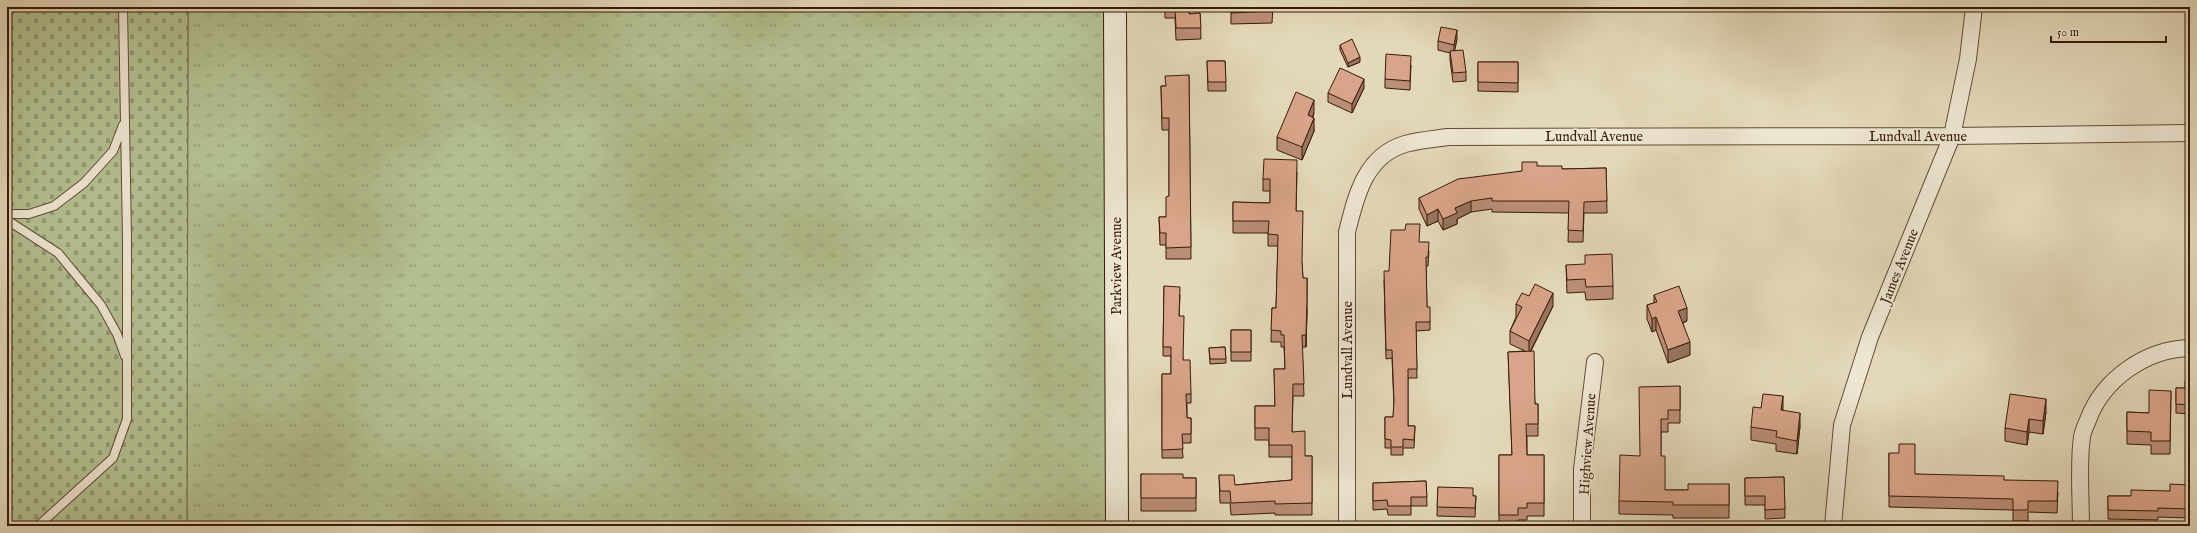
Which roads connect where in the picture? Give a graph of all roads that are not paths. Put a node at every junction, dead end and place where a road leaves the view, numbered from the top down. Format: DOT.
graph roads {
  1 [pos="123,7"];
  2 [pos="1115,7"];
  3 [pos="1974,7"];
  4 [pos="125,120"];
  5 [pos="2190,133"];
  6 [pos="1952,136"];
  7 [pos="7,214"];
  8 [pos="7,220"];
  9 [pos="2190,348"];
  10 [pos="127,360"];
  11 [pos="1595,362"];
  12 [pos="38,526"];
  13 [pos="1118,526"];
  14 [pos="1347,526"];
  15 [pos="1582,526"];
  16 [pos="1833,526"];
  17 [pos="2081,526"];
  1 -- 4 [label="lane"];
  2 -- 13 [label="street, Parkview Avenue"];
  3 -- 6 [label="street, James Avenue"];
  4 -- 7 [label="lane"];
  4 -- 10 [label="lane"];
  5 -- 6 [label="street, Lundvall Avenue"];
  6 -- 14 [label="street, Lundvall Avenue"];
  6 -- 16 [label="street, James Avenue"];
  8 -- 10 [label="lane"];
  9 -- 17 [label="street"];
  10 -- 12 [label="lane"];
  11 -- 15 [label="street, Highview Avenue"];
}
